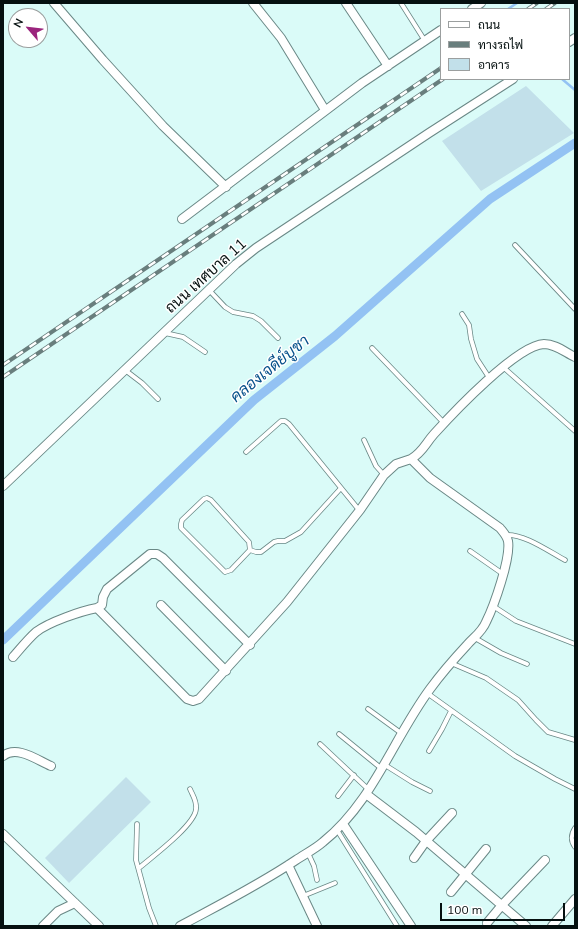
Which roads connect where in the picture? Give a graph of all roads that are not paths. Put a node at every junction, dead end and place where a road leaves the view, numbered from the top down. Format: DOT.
graph roads {
  1 [pos="54,3"];
  2 [pos="253,3"];
  3 [pos="346,3"];
  4 [pos="401,3"];
  5 [pos="440,31"];
  6 [pos="425,41"];
  7 [pos="388,66"];
  8 [pos="511,80"];
  9 [pos="325,110"];
  10 [pos="226,186"];
  11 [pos="182,220"];
  12 [pos="515,245"];
  13 [pos="208,290"];
  14 [pos="575,309"];
  15 [pos="462,314"];
  16 [pos="165,332"];
  17 [pos="278,338"];
  18 [pos="372,348"];
  19 [pos="205,352"];
  20 [pos="575,358"];
  21 [pos="503,368"];
  22 [pos="125,370"];
  23 [pos="490,379"];
  24 [pos="158,399"];
  25 [pos="444,423"];
  26 [pos="575,431"];
  27 [pos="364,440"];
  28 [pos="246,452"];
  29 [pos="411,459"];
  30 [pos="384,475"];
  31 [pos="3,486"];
  32 [pos="341,488"];
  33 [pos="360,510"];
  34 [pos="506,535"];
  35 [pos="250,550"];
  36 [pos="470,551"];
  37 [pos="565,560"];
  38 [pos="503,574"];
  39 [pos="161,606"];
  40 [pos="492,606"];
  41 [pos="97,608"];
  42 [pos="475,638"];
  43 [pos="575,644"];
  44 [pos="250,645"];
  45 [pos="13,657"];
  46 [pos="451,663"];
  47 [pos="527,664"];
  48 [pos="226,671"];
  49 [pos="427,693"];
  50 [pos="368,709"];
  51 [pos="451,711"];
  52 [pos="339,734"];
  53 [pos="402,734"];
  54 [pos="575,740"];
  55 [pos="320,744"];
  56 [pos="429,751"];
  57 [pos="3,756"];
  58 [pos="51,766"];
  59 [pos="384,767"];
  60 [pos="354,775"];
  61 [pos="190,789"];
  62 [pos="575,789"];
  63 [pos="430,791"];
  64 [pos="368,792"];
  65 [pos="338,796"];
  66 [pos="452,813"];
  67 [pos="137,824"];
  68 [pos="343,824"];
  69 [pos="575,828"];
  70 [pos="337,830"];
  71 [pos="3,834"];
  72 [pos="426,841"];
  73 [pos="575,847"];
  74 [pos="486,849"];
  75 [pos="308,853"];
  76 [pos="414,858"];
  77 [pos="545,860"];
  78 [pos="288,865"];
  79 [pos="139,868"];
  80 [pos="466,875"];
  81 [pos="317,880"];
  82 [pos="335,884"];
  83 [pos="451,892"];
  84 [pos="303,896"];
  85 [pos="575,899"];
  86 [pos="75,903"];
  87 [pos="502,905"];
  88 [pos="487,923"];
  89 [pos="42,926"];
  90 [pos="99,926"];
  91 [pos="156,926"];
  92 [pos="180,926"];
  93 [pos="317,926"];
  94 [pos="397,926"];
  95 [pos="411,926"];
  96 [pos="526,926"];
  97 [pos="552,926"];
  1 -- 10 [label="street"];
  2 -- 9 [label="street"];
  3 -- 7 [label="street"];
  4 -- 6 [label="lane"];
  5 -- 6 [label="street"];
  6 -- 7 [label="street"];
  7 -- 9 [label="street"];
  8 -- 13 [label="street, ถนน เทศบาล 11"];
  9 -- 10 [label="street"];
  10 -- 11 [label="street"];
  12 -- 14 [label="lane"];
  13 -- 16 [label="street, ถนน เทศบาล 11"];
  13 -- 17 [label="lane"];
  15 -- 23 [label="lane"];
  16 -- 19 [label="lane"];
  16 -- 22 [label="street, ถนน เทศบาล 11"];
  18 -- 25 [label="lane"];
  20 -- 21 [label="street"];
  21 -- 23 [label="street"];
  21 -- 26 [label="lane"];
  22 -- 24 [label="lane"];
  22 -- 31 [label="street, ถนน เทศบาล 11"];
  23 -- 25 [label="street"];
  25 -- 29 [label="street"];
  27 -- 30 [label="lane"];
  28 -- 32 [label="lane"];
  29 -- 30 [label="street"];
  29 -- 34 [label="street"];
  30 -- 33 [label="street"];
  32 -- 33 [label="lane"];
  32 -- 35 [label="lane"];
  33 -- 44 [label="street"];
  34 -- 37 [label="lane"];
  34 -- 38 [label="street"];
  35 -- 35 [label="lane"];
  36 -- 38 [label="lane"];
  38 -- 40 [label="street"];
  39 -- 48 [label="street"];
  40 -- 42 [label="street"];
  40 -- 43 [label="lane"];
  41 -- 44 [label="street"];
  41 -- 45 [label="street"];
  41 -- 48 [label="street"];
  42 -- 46 [label="street"];
  42 -- 47 [label="lane"];
  44 -- 48 [label="street"];
  46 -- 49 [label="street"];
  46 -- 54 [label="lane"];
  49 -- 51 [label="lane"];
  49 -- 53 [label="street"];
  50 -- 53 [label="lane"];
  51 -- 56 [label="lane"];
  51 -- 62 [label="lane"];
  52 -- 59 [label="lane"];
  53 -- 59 [label="street"];
  55 -- 60 [label="lane"];
  57 -- 58 [label="street"];
  59 -- 63 [label="lane"];
  59 -- 64 [label="street"];
  60 -- 64 [label="lane"];
  60 -- 65 [label="lane"];
  61 -- 79 [label="lane"];
  64 -- 68 [label="street"];
  64 -- 72 [label="street"];
  66 -- 72 [label="street"];
  67 -- 79 [label="lane"];
  68 -- 70 [label="street"];
  68 -- 95 [label="street"];
  69 -- 73 [label="lane"];
  70 -- 75 [label="street"];
  70 -- 94 [label="lane"];
  71 -- 86 [label="street"];
  72 -- 76 [label="street"];
  72 -- 80 [label="street"];
  74 -- 80 [label="street"];
  75 -- 78 [label="street"];
  75 -- 81 [label="lane"];
  77 -- 87 [label="street"];
  78 -- 84 [label="street"];
  78 -- 92 [label="street"];
  79 -- 91 [label="lane"];
  80 -- 83 [label="street"];
  80 -- 87 [label="street"];
  82 -- 84 [label="lane"];
  84 -- 93 [label="street"];
  85 -- 97 [label="street"];
  86 -- 89 [label="street"];
  86 -- 90 [label="street"];
  87 -- 88 [label="street"];
  87 -- 96 [label="street"];
}
